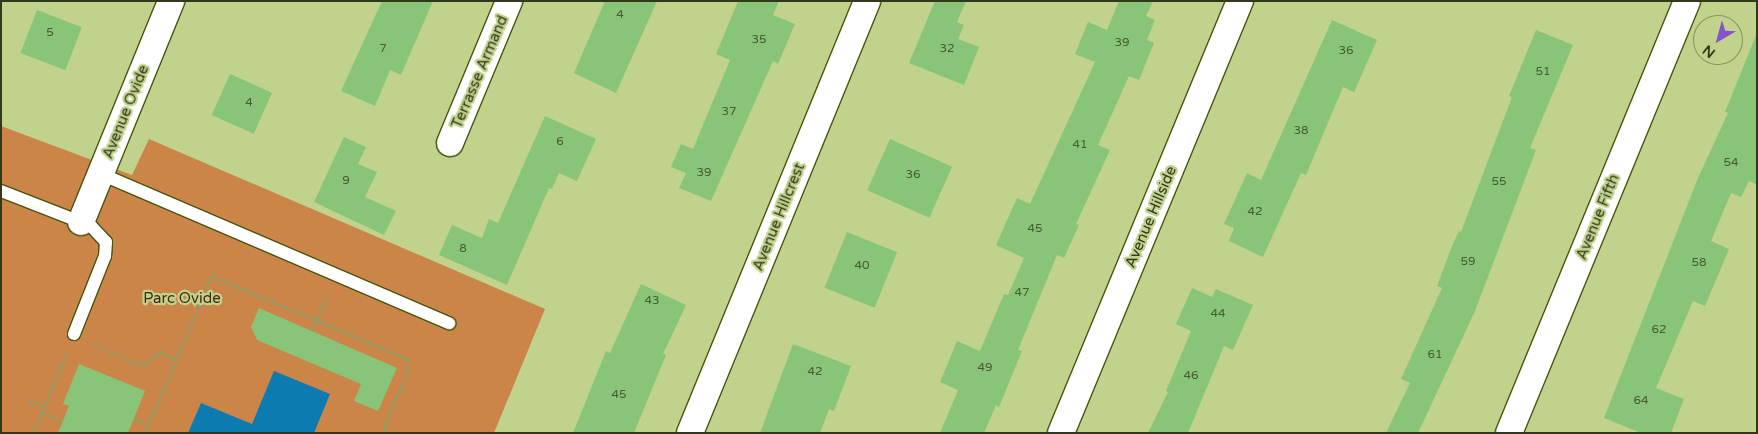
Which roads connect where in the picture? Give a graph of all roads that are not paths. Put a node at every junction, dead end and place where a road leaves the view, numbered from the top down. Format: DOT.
graph roads {
  1 [pos="171,1"];
  2 [pos="509,1"];
  3 [pos="867,1"];
  4 [pos="1240,1"];
  5 [pos="1687,1"];
  6 [pos="450,143"];
  7 [pos="101,174"];
  8 [pos="1,191"];
  9 [pos="81,222"];
  10 [pos="449,323"];
  11 [pos="74,334"];
  12 [pos="690,433"];
  13 [pos="1062,433"];
  14 [pos="1509,433"];
  1 -- 7 [label="street, Avenue Ovide"];
  2 -- 6 [label="street, Terrasse Armand"];
  3 -- 12 [label="street, Avenue Hillcrest"];
  4 -- 13 [label="street, Avenue Hillside"];
  5 -- 14 [label="street, Avenue Fifth"];
  7 -- 9 [label="street, Avenue Ovide"];
  7 -- 10 [label="lane"];
  8 -- 9 [label="lane"];
  9 -- 11 [label="lane"];
}
